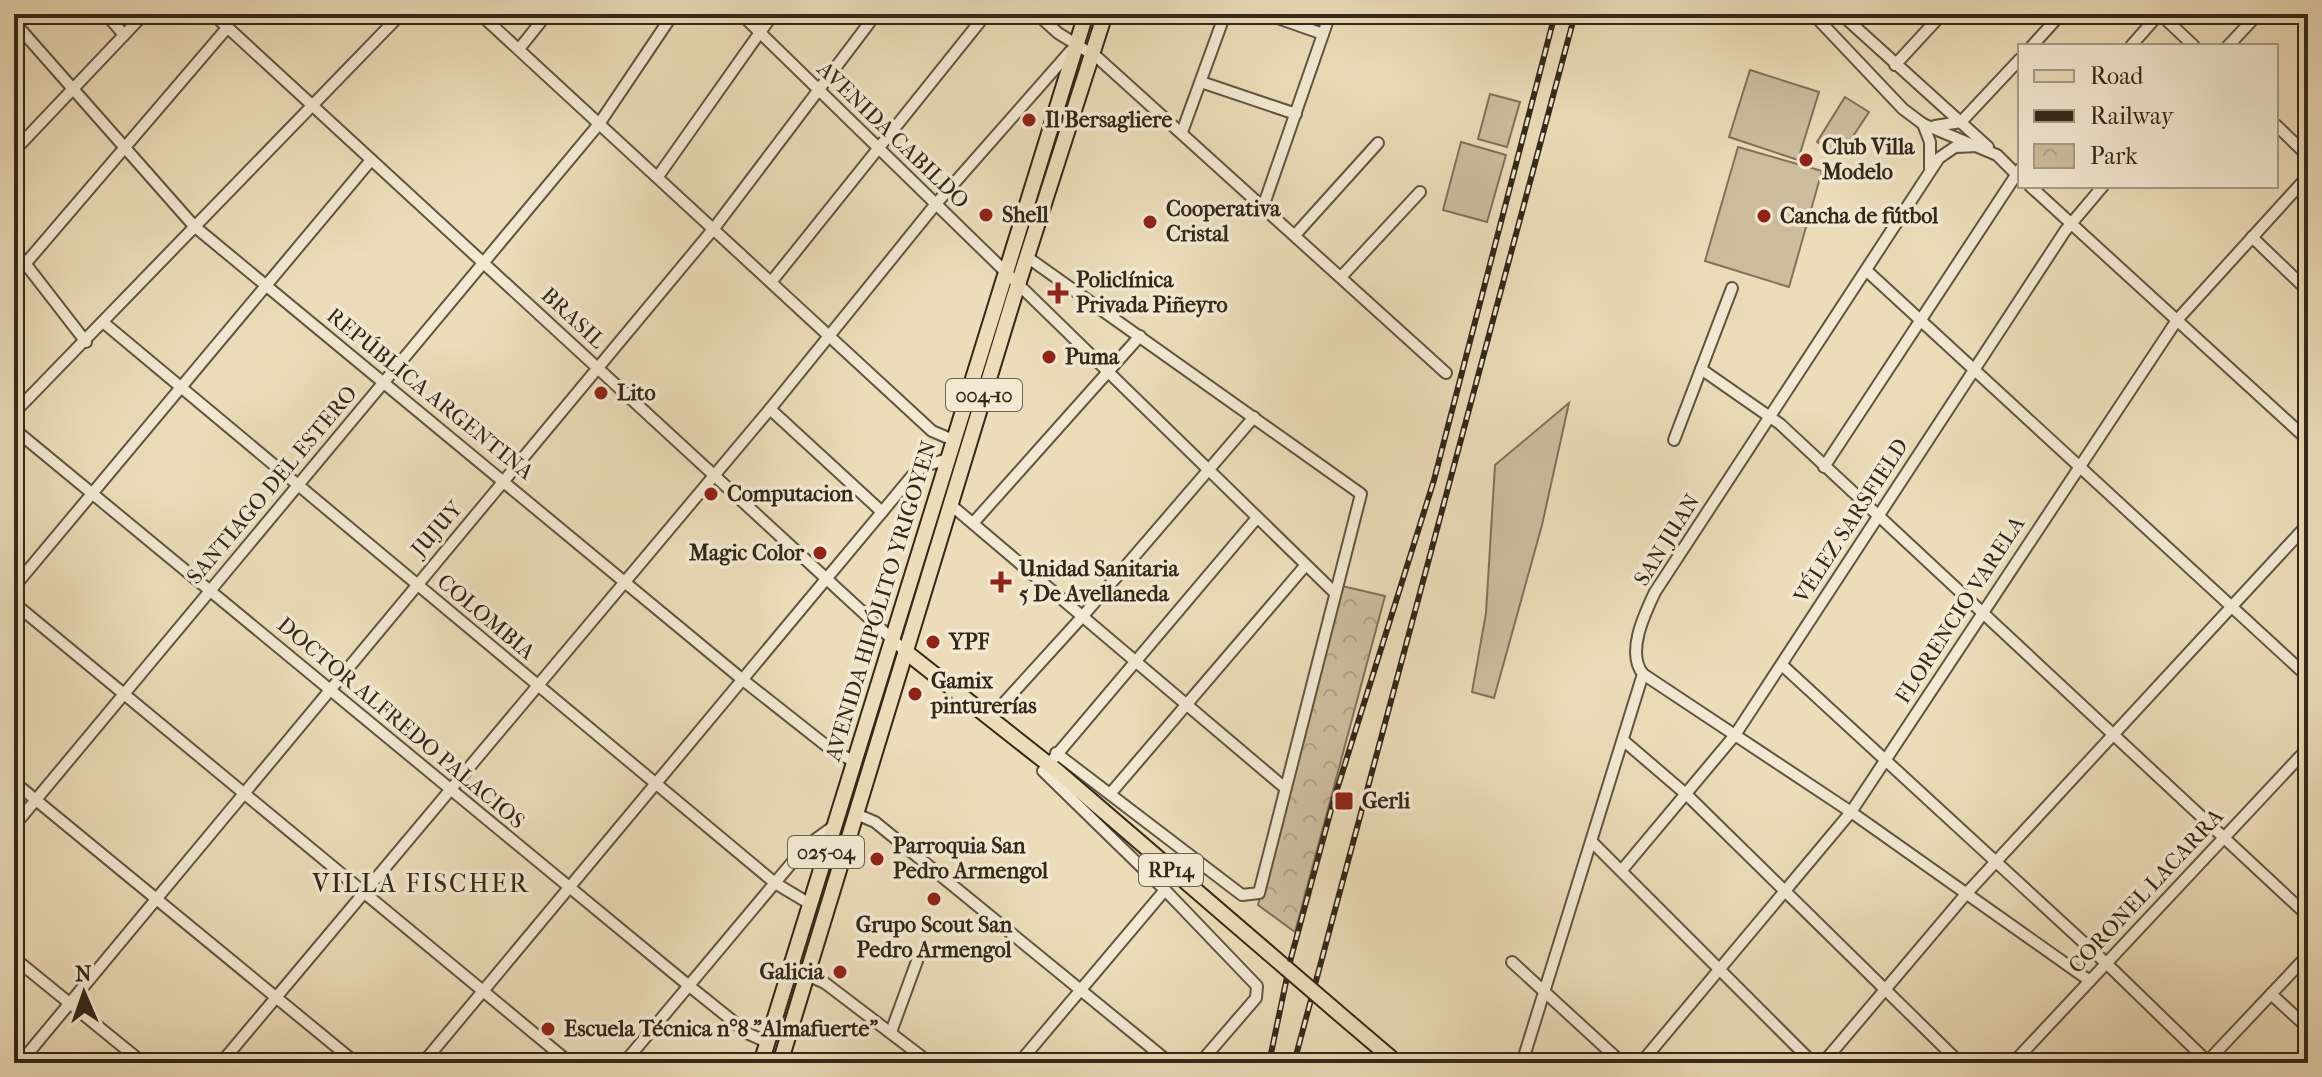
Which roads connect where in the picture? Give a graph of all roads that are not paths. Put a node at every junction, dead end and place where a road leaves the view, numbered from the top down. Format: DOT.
graph roads {
  1 [pos="106,14"];
  2 [pos="144,14"];
  3 [pos="213,14"];
  4 [pos="401,14"];
  5 [pos="480,14"];
  6 [pos="547,14"];
  7 [pos="673,14"];
  8 [pos="741,14"];
  9 [pos="773,14"];
  10 [pos="876,14"];
  11 [pos="986,14"];
  12 [pos="1037,14"];
  13 [pos="1086,14"];
  14 [pos="1105,14"];
  15 [pos="1225,14"];
  16 [pos="1266,14"];
  17 [pos="1330,14"];
  18 [pos="1841,14"];
  19 [pos="1942,14"];
  20 [pos="2061,14"];
  21 [pos="2160,14"];
  22 [pos="2258,14"];
  23 [pos="1815,17"];
  24 [pos="14,22"];
  25 [pos="227,28"];
  26 [pos="760,33"];
  27 [pos="1323,34"];
  28 [pos="124,35"];
  29 [pos="2034,44"];
  30 [pos="2133,44"];
  31 [pos="2192,44"];
  32 [pos="2230,44"];
  33 [pos="1076,45"];
  34 [pos="519,49"];
  35 [pos="1091,54"];
  36 [pos="2018,61"];
  37 [pos="1895,65"];
  38 [pos="1201,82"];
  39 [pos="73,89"];
  40 [pos="818,89"];
  41 [pos="314,105"];
  42 [pos="1296,114"];
  43 [pos="1961,122"];
  44 [pos="599,124"];
  45 [pos="1923,124"];
  46 [pos="2278,127"];
  47 [pos="1182,132"];
  48 [pos="1378,143"];
  49 [pos="1978,146"];
  50 [pos="125,149"];
  51 [pos="878,149"];
  52 [pos="14,151"];
  53 [pos="1997,155"];
  54 [pos="2308,156"];
  55 [pos="371,160"];
  56 [pos="2018,172"];
  57 [pos="1929,174"];
  58 [pos="2018,174"];
  59 [pos="659,175"];
  60 [pos="2308,176"];
  61 [pos="2032,188"];
  62 [pos="2101,188"];
  63 [pos="1420,192"];
  64 [pos="935,205"];
  65 [pos="1263,207"];
  66 [pos="2071,222"];
  67 [pos="194,226"];
  68 [pos="715,227"];
  69 [pos="1295,235"];
  70 [pos="2252,237"];
  71 [pos="14,249"];
  72 [pos="1027,257"];
  73 [pos="484,263"];
  74 [pos="26,264"];
  75 [pos="1004,271"];
  76 [pos="1867,271"];
  77 [pos="14,277"];
  78 [pos="1341,277"];
  79 [pos="772,281"];
  80 [pos="1018,285"];
  81 [pos="266,286"];
  82 [pos="1732,288"];
  83 [pos="2308,291"];
  84 [pos="1920,318"];
  85 [pos="2177,320"];
  86 [pos="104,323"];
  87 [pos="829,334"];
  88 [pos="1140,336"];
  89 [pos="86,342"];
  90 [pos="598,369"];
  91 [pos="1701,369"];
  92 [pos="1975,369"];
  93 [pos="1109,373"];
  94 [pos="1446,373"];
  95 [pos="385,381"];
  96 [pos="179,388"];
  97 [pos="770,409"];
  98 [pos="14,413"];
  99 [pos="1254,417"];
  100 [pos="1770,418"];
  101 [pos="14,429"];
  102 [pos="953,440"];
  103 [pos="1674,440"];
  104 [pos="2308,440"];
  105 [pos="948,459"];
  106 [pos="2081,464"];
  107 [pos="1824,467"];
  108 [pos="1208,471"];
  109 [pos="711,474"];
  110 [pos="505,481"];
  111 [pos="297,487"];
  112 [pos="91,492"];
  113 [pos="951,505"];
  114 [pos="882,512"];
  115 [pos="1877,516"];
  116 [pos="1256,519"];
  117 [pos="974,522"];
  118 [pos="2308,524"];
  119 [pos="1305,566"];
  120 [pos="624,580"];
  121 [pos="826,580"];
  122 [pos="416,585"];
  123 [pos="14,587"];
  124 [pos="210,591"];
  125 [pos="1335,593"];
  126 [pos="14,603"];
  127 [pos="2232,606"];
  128 [pos="1983,612"];
  129 [pos="1082,617"];
  130 [pos="892,641"];
  131 [pos="906,652"];
  132 [pos="1133,662"];
  133 [pos="1782,665"];
  134 [pos="1643,674"];
  135 [pos="2308,677"];
  136 [pos="743,680"];
  137 [pos="536,684"];
  138 [pos="330,689"];
  139 [pos="122,696"];
  140 [pos="1187,707"];
  141 [pos="991,717"];
  142 [pos="2114,733"];
  143 [pos="1735,735"];
  144 [pos="1624,741"];
  145 [pos="2308,748"];
  146 [pos="1051,758"];
  147 [pos="1886,759"];
  148 [pos="854,761"];
  149 [pos="14,782"];
  150 [pos="656,784"];
  151 [pos="1285,788"];
  152 [pos="449,789"];
  153 [pos="241,794"];
  154 [pos="1110,794"];
  155 [pos="1687,795"];
  156 [pos="36,800"];
  157 [pos="1851,812"];
  158 [pos="856,814"];
  159 [pos="14,826"];
  160 [pos="834,826"];
  161 [pos="2224,836"];
  162 [pos="1592,842"];
  163 [pos="1996,863"];
  164 [pos="1622,870"];
  165 [pos="775,883"];
  166 [pos="570,887"];
  167 [pos="1165,890"];
  168 [pos="1785,892"];
  169 [pos="364,893"];
  170 [pos="1966,894"];
  171 [pos="156,897"];
  172 [pos="810,904"];
  173 [pos="2308,916"];
  174 [pos="2308,955"];
  175 [pos="14,958"];
  176 [pos="917,961"];
  177 [pos="1512,962"];
  178 [pos="2107,964"];
  179 [pos="1720,969"];
  180 [pos="807,975"];
  181 [pos="2090,981"];
  182 [pos="688,985"];
  183 [pos="1080,989"];
  184 [pos="1884,990"];
  185 [pos="1545,992"];
  186 [pos="482,993"];
  187 [pos="2271,994"];
  188 [pos="276,997"];
  189 [pos="69,1002"];
  190 [pos="2308,1028"];
  191 [pos="891,1032"];
  192 [pos="767,1042"];
  193 [pos="20,1063"];
  194 [pos="143,1063"];
  195 [pos="221,1063"];
  196 [pos="356,1063"];
  197 [pos="423,1063"];
  198 [pos="570,1063"];
  199 [pos="624,1063"];
  200 [pos="761,1063"];
  201 [pos="780,1063"];
  202 [pos="930,1063"];
  203 [pos="1019,1063"];
  204 [pos="1170,1063"];
  205 [pos="1200,1063"];
  206 [pos="1397,1063"];
  207 [pos="1522,1063"];
  208 [pos="1622,1063"];
  209 [pos="1641,1063"];
  210 [pos="1813,1063"];
  211 [pos="1823,1063"];
  212 [pos="1960,1063"];
  213 [pos="2013,1063"];
  214 [pos="2208,1063"];
  1 -- 28 [label="street"];
  2 -- 28 [label="street"];
  3 -- 25 [label="street, BRASIL"];
  4 -- 41 [label="street"];
  5 -- 34 [label="street"];
  6 -- 34 [label="street"];
  7 -- 44 [label="street, SANTIAGO DEL ESTERO"];
  8 -- 26 [label="street, AVENIDA CABILDO"];
  9 -- 26 [label="street"];
  10 -- 40 [label="street, JUJUY"];
  11 -- 51 [label="street"];
  12 -- 33 [label="street"];
  13 -- 33 [label="main road, AVENIDA HIPÓLITO YRIGOYEN / 004-10"];
  14 -- 35 [label="main road, AVENIDA HIPÓLITO YRIGOYEN / 004-10"];
  15 -- 38 [label="street"];
  16 -- 27 [label="street"];
  17 -- 27 [label="street"];
  18 -- 37 [label="street"];
  19 -- 37 [label="street"];
  20 -- 29 [label="street"];
  21 -- 30 [label="street"];
  21 -- 31 [label="street"];
  22 -- 32 [label="street"];
  23 -- 45 [label="street"];
  24 -- 39 [label="street, REPÚBLICA ARGENTINA"];
  25 -- 41 [label="street, BRASIL"];
  25 -- 50 [label="street"];
  26 -- 40 [label="street, AVENIDA CABILDO"];
  26 -- 59 [label="street"];
  27 -- 42 [label="street"];
  28 -- 39 [label="street"];
  33 -- 35 [label="street"];
  33 -- 64 [label="street"];
  33 -- 75 [label="main road, AVENIDA HIPÓLITO YRIGOYEN / 004-10"];
  34 -- 44 [label="street"];
  35 -- 47 [label="street"];
  35 -- 72 [label="main road, AVENIDA HIPÓLITO YRIGOYEN / 004-10"];
  36 -- 43 [label="street"];
  37 -- 43 [label="street"];
  38 -- 42 [label="street"];
  38 -- 47 [label="street"];
  39 -- 50 [label="street, REPÚBLICA ARGENTINA"];
  39 -- 52 [label="street"];
  40 -- 51 [label="street, AVENIDA CABILDO"];
  40 -- 68 [label="street, JUJUY"];
  41 -- 55 [label="street, BRASIL"];
  41 -- 67 [label="street"];
  42 -- 65 [label="street"];
  43 -- 45 [label="street"];
  43 -- 53 [label="street"];
  44 -- 59 [label="street"];
  44 -- 73 [label="street, SANTIAGO DEL ESTERO"];
  45 -- 49 [label="street"];
  45 -- 57 [label="street"];
  46 -- 54 [label="street"];
  47 -- 65 [label="street"];
  48 -- 69 [label="street"];
  49 -- 53 [label="street"];
  49 -- 57 [label="street, SAN JUAN"];
  50 -- 67 [label="street, REPÚBLICA ARGENTINA"];
  50 -- 74 [label="street"];
  51 -- 64 [label="street, AVENIDA CABILDO"];
  51 -- 79 [label="street"];
  53 -- 56 [label="street"];
  55 -- 73 [label="street, BRASIL"];
  55 -- 81 [label="street"];
  57 -- 76 [label="street, SAN JUAN"];
  58 -- 84 [label="street"];
  59 -- 68 [label="street"];
  60 -- 70 [label="street, FLORENCIO VARELA"];
  61 -- 66 [label="street"];
  62 -- 66 [label="street, VÉLEZ SARSFIELD"];
  63 -- 78 [label="street"];
  64 -- 75 [label="street, AVENIDA CABILDO"];
  64 -- 87 [label="street"];
  65 -- 69 [label="street"];
  66 -- 85 [label="street"];
  66 -- 92 [label="street, VÉLEZ SARSFIELD"];
  67 -- 81 [label="street, REPÚBLICA ARGENTINA"];
  67 -- 86 [label="street"];
  68 -- 79 [label="street"];
  68 -- 90 [label="street, JUJUY"];
  69 -- 78 [label="street"];
  70 -- 83 [label="street"];
  70 -- 85 [label="street, FLORENCIO VARELA"];
  71 -- 74 [label="street"];
  72 -- 80 [label="main road, AVENIDA HIPÓLITO YRIGOYEN / 004-10"];
  72 -- 88 [label="street"];
  73 -- 90 [label="street, BRASIL"];
  73 -- 95 [label="street, SANTIAGO DEL ESTERO"];
  74 -- 77 [label="street"];
  74 -- 89 [label="street"];
  75 -- 80 [label="street, AVENIDA CABILDO"];
  75 -- 102 [label="main road, AVENIDA HIPÓLITO YRIGOYEN / 004-10"];
  76 -- 84 [label="street"];
  76 -- 100 [label="street, SAN JUAN"];
  78 -- 94 [label="street"];
  79 -- 87 [label="street"];
  80 -- 93 [label="street, AVENIDA CABILDO"];
  80 -- 113 [label="main road, AVENIDA HIPÓLITO YRIGOYEN / 004-10"];
  81 -- 95 [label="street, REPÚBLICA ARGENTINA"];
  81 -- 96 [label="street"];
  82 -- 91 [label="street"];
  84 -- 92 [label="street"];
  84 -- 107 [label="street"];
  85 -- 104 [label="street"];
  85 -- 106 [label="street, FLORENCIO VARELA"];
  86 -- 89 [label="street"];
  86 -- 96 [label="street, COLOMBIA"];
  87 -- 97 [label="street"];
  87 -- 102 [label="street"];
  88 -- 93 [label="street"];
  88 -- 99 [label="street"];
  89 -- 98 [label="street"];
  90 -- 109 [label="street, BRASIL"];
  90 -- 110 [label="street, JUJUY"];
  91 -- 100 [label="street"];
  91 -- 103 [label="street"];
  92 -- 106 [label="street"];
  92 -- 115 [label="street, VÉLEZ SARSFIELD"];
  93 -- 108 [label="street, AVENIDA CABILDO"];
  93 -- 117 [label="street"];
  95 -- 110 [label="street, REPÚBLICA ARGENTINA"];
  95 -- 111 [label="street, SANTIAGO DEL ESTERO"];
  96 -- 111 [label="street, COLOMBIA"];
  96 -- 112 [label="street"];
  97 -- 109 [label="street"];
  97 -- 114 [label="street"];
  99 -- 108 [label="street"];
  99 -- 125 [label="street"];
  100 -- 107 [label="street"];
  100 -- 134 [label="street, SAN JUAN"];
  101 -- 112 [label="street, DOCTOR ALFREDO PALACIOS"];
  102 -- 105 [label="main road, AVENIDA HIPÓLITO YRIGOYEN / 004-10"];
  105 -- 114 [label="street"];
  105 -- 130 [label="main road, AVENIDA HIPÓLITO YRIGOYEN / 004-10"];
  106 -- 127 [label="street"];
  106 -- 128 [label="street, FLORENCIO VARELA"];
  107 -- 115 [label="street"];
  108 -- 116 [label="street, AVENIDA CABILDO"];
  108 -- 129 [label="street"];
  109 -- 120 [label="street"];
  109 -- 121 [label="street, BRASIL"];
  110 -- 120 [label="street, REPÚBLICA ARGENTINA"];
  110 -- 122 [label="street, JUJUY"];
  111 -- 122 [label="street, COLOMBIA"];
  111 -- 124 [label="street, SANTIAGO DEL ESTERO"];
  112 -- 123 [label="street"];
  112 -- 124 [label="street, DOCTOR ALFREDO PALACIOS"];
  113 -- 117 [label="street"];
  113 -- 131 [label="main road, AVENIDA HIPÓLITO YRIGOYEN / 004-10"];
  114 -- 121 [label="street"];
  115 -- 128 [label="street"];
  115 -- 133 [label="street, VÉLEZ SARSFIELD"];
  116 -- 119 [label="street, AVENIDA CABILDO"];
  116 -- 132 [label="street"];
  117 -- 129 [label="street"];
  118 -- 127 [label="street"];
  119 -- 125 [label="street, AVENIDA CABILDO"];
  119 -- 140 [label="street"];
  120 -- 136 [label="street, REPÚBLICA ARGENTINA"];
  120 -- 137 [label="street"];
  121 -- 130 [label="street, BRASIL"];
  121 -- 136 [label="street"];
  122 -- 137 [label="street, COLOMBIA"];
  122 -- 138 [label="street, JUJUY"];
  124 -- 138 [label="street, DOCTOR ALFREDO PALACIOS"];
  124 -- 139 [label="street, SANTIAGO DEL ESTERO"];
  125 -- 151 [label="street"];
  126 -- 139 [label="street"];
  127 -- 135 [label="street"];
  127 -- 142 [label="street"];
  128 -- 142 [label="street"];
  128 -- 147 [label="street, FLORENCIO VARELA"];
  129 -- 132 [label="street"];
  129 -- 141 [label="street"];
  130 -- 131 [label="street, BRASIL"];
  130 -- 148 [label="main road, AVENIDA HIPÓLITO YRIGOYEN / 025-04"];
  131 -- 141 [label="main road, RP14"];
  131 -- 158 [label="main road, AVENIDA HIPÓLITO YRIGOYEN / 025-04"];
  132 -- 140 [label="street"];
  132 -- 146 [label="street"];
  133 -- 143 [label="street, VÉLEZ SARSFIELD"];
  133 -- 147 [label="street"];
  134 -- 143 [label="street"];
  134 -- 144 [label="street, SAN JUAN"];
  136 -- 148 [label="street, REPÚBLICA ARGENTINA"];
  136 -- 150 [label="street"];
  137 -- 150 [label="street, COLOMBIA"];
  137 -- 152 [label="street"];
  138 -- 152 [label="street, DOCTOR ALFREDO PALACIOS"];
  138 -- 153 [label="street, JUJUY"];
  139 -- 153 [label="street"];
  139 -- 156 [label="street, SANTIAGO DEL ESTERO"];
  140 -- 151 [label="street"];
  140 -- 154 [label="street"];
  141 -- 146 [label="main road, RP14"];
  142 -- 161 [label="street"];
  142 -- 163 [label="street"];
  143 -- 155 [label="street, VÉLEZ SARSFIELD"];
  143 -- 157 [label="street"];
  144 -- 155 [label="street"];
  144 -- 162 [label="street, SAN JUAN"];
  145 -- 161 [label="street, CORONEL LACARRA"];
  146 -- 154 [label="street"];
  146 -- 167 [label="street"];
  146 -- 206 [label="main road, RP14, bridge"];
  147 -- 157 [label="street, FLORENCIO VARELA"];
  147 -- 163 [label="street"];
  148 -- 160 [label="main road, AVENIDA HIPÓLITO YRIGOYEN / 025-04"];
  149 -- 156 [label="street"];
  150 -- 165 [label="street, COLOMBIA"];
  150 -- 166 [label="street"];
  151 -- 154 [label="street"];
  152 -- 166 [label="street, DOCTOR ALFREDO PALACIOS"];
  152 -- 169 [label="street"];
  153 -- 169 [label="street"];
  153 -- 171 [label="street, JUJUY"];
  155 -- 164 [label="street, VÉLEZ SARSFIELD"];
  155 -- 168 [label="street"];
  156 -- 159 [label="street, SANTIAGO DEL ESTERO"];
  156 -- 171 [label="street"];
  157 -- 168 [label="street, FLORENCIO VARELA"];
  157 -- 170 [label="street"];
  158 -- 180 [label="main road, AVENIDA HIPÓLITO YRIGOYEN / 025-04"];
  158 -- 183 [label="street"];
  160 -- 165 [label="street"];
  160 -- 172 [label="main road, AVENIDA HIPÓLITO YRIGOYEN / 025-04"];
  161 -- 173 [label="street"];
  161 -- 178 [label="street, CORONEL LACARRA"];
  162 -- 164 [label="street"];
  162 -- 185 [label="street, SAN JUAN"];
  163 -- 170 [label="street"];
  163 -- 178 [label="street"];
  164 -- 179 [label="street"];
  165 -- 172 [label="street, COLOMBIA"];
  165 -- 182 [label="street"];
  166 -- 182 [label="street, DOCTOR ALFREDO PALACIOS"];
  166 -- 186 [label="street"];
  167 -- 183 [label="street"];
  167 -- 205 [label="street"];
  168 -- 179 [label="street, FLORENCIO VARELA"];
  168 -- 184 [label="street"];
  169 -- 186 [label="street"];
  169 -- 188 [label="street"];
  170 -- 181 [label="street"];
  170 -- 184 [label="street"];
  171 -- 188 [label="street"];
  171 -- 189 [label="street, JUJUY"];
  172 -- 192 [label="main road, AVENIDA HIPÓLITO YRIGOYEN / 025-04"];
  174 -- 187 [label="street"];
  175 -- 189 [label="street"];
  176 -- 191 [label="street"];
  177 -- 185 [label="street"];
  178 -- 181 [label="street, CORONEL LACARRA"];
  178 -- 214 [label="street"];
  179 -- 209 [label="street, FLORENCIO VARELA"];
  179 -- 210 [label="street"];
  180 -- 191 [label="street"];
  180 -- 201 [label="main road, AVENIDA HIPÓLITO YRIGOYEN / 025-04"];
  181 -- 213 [label="street, CORONEL LACARRA"];
  182 -- 192 [label="street, DOCTOR ALFREDO PALACIOS"];
  182 -- 199 [label="street"];
  183 -- 203 [label="street"];
  183 -- 204 [label="street"];
  184 -- 211 [label="street"];
  184 -- 212 [label="street"];
  185 -- 207 [label="street, SAN JUAN"];
  185 -- 208 [label="street"];
  186 -- 197 [label="street"];
  186 -- 198 [label="street"];
  187 -- 190 [label="street"];
  187 -- 214 [label="street"];
  188 -- 195 [label="street"];
  188 -- 196 [label="street"];
  189 -- 193 [label="street, JUJUY"];
  189 -- 194 [label="street"];
  191 -- 202 [label="street"];
  192 -- 200 [label="main road, AVENIDA HIPÓLITO YRIGOYEN / 025-04"];
}
